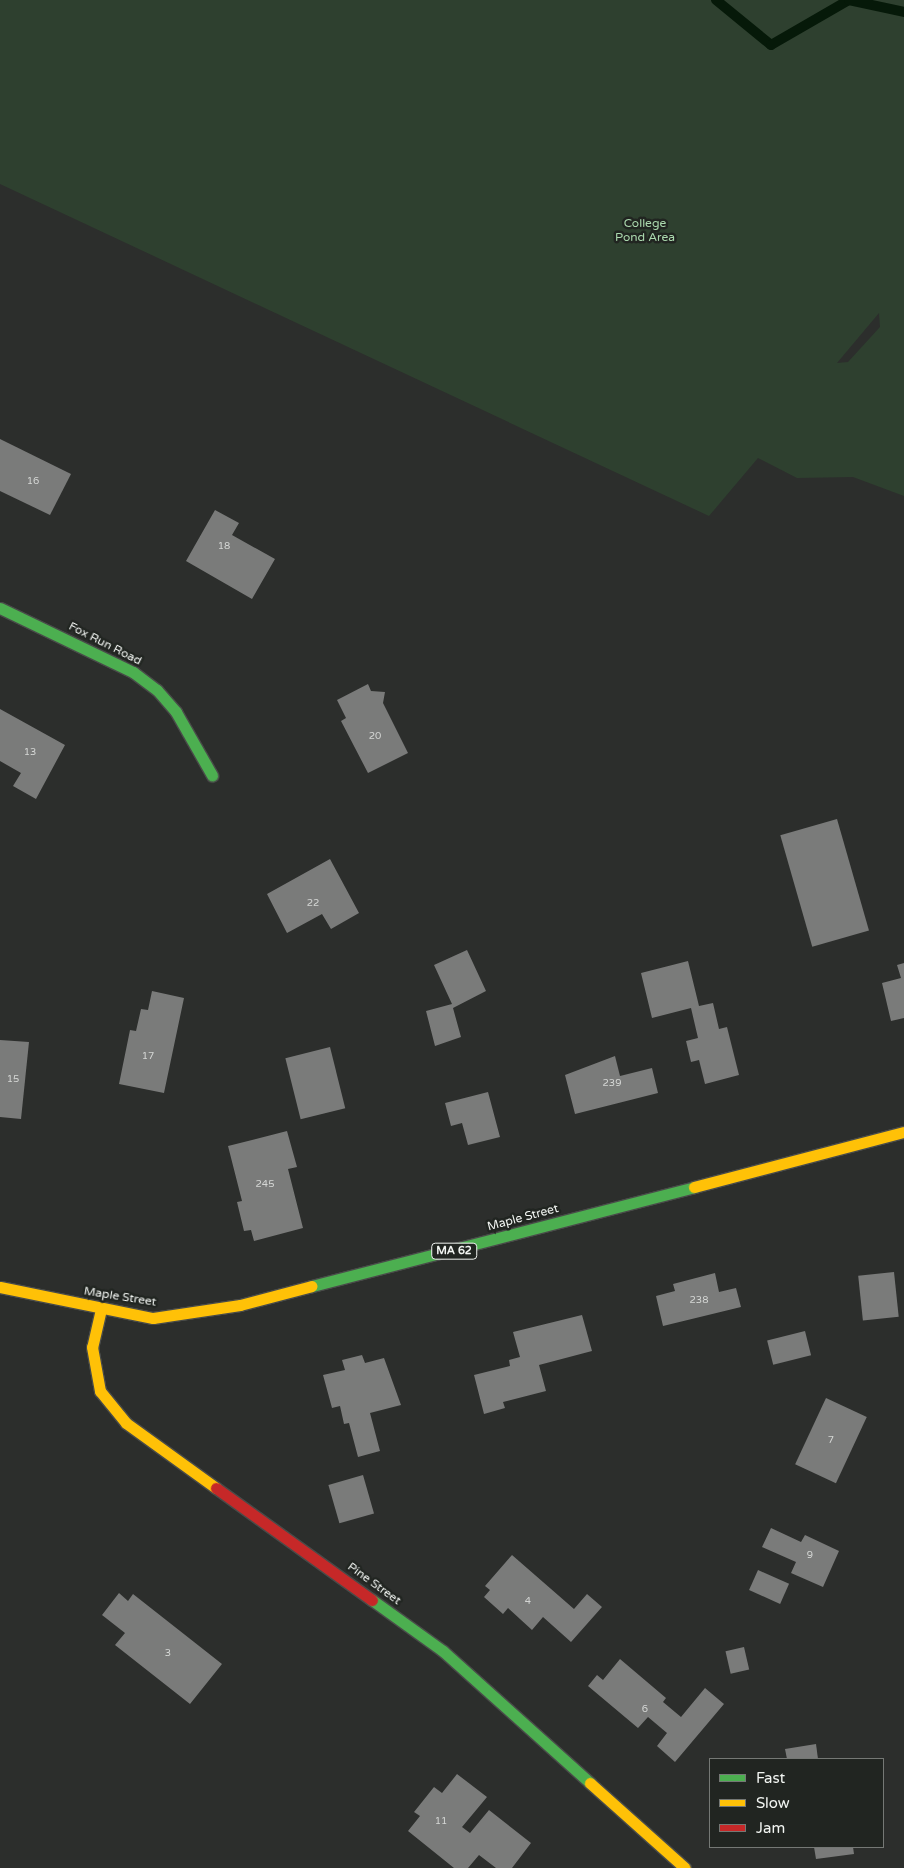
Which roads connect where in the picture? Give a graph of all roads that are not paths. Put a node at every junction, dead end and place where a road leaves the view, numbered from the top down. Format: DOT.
graph roads {
  1 [pos="0,608"];
  2 [pos="212,776"];
  3 [pos="904,1132"];
  4 [pos="0,1287"];
  5 [pos="101,1309"];
  6 [pos="685,1868"];
  1 -- 2 [label="street, Fox Run Road"];
  3 -- 5 [label="street, Maple Street / MA 62"];
  4 -- 5 [label="street, Maple Street / MA 62"];
  5 -- 6 [label="street, Pine Street"];
}
